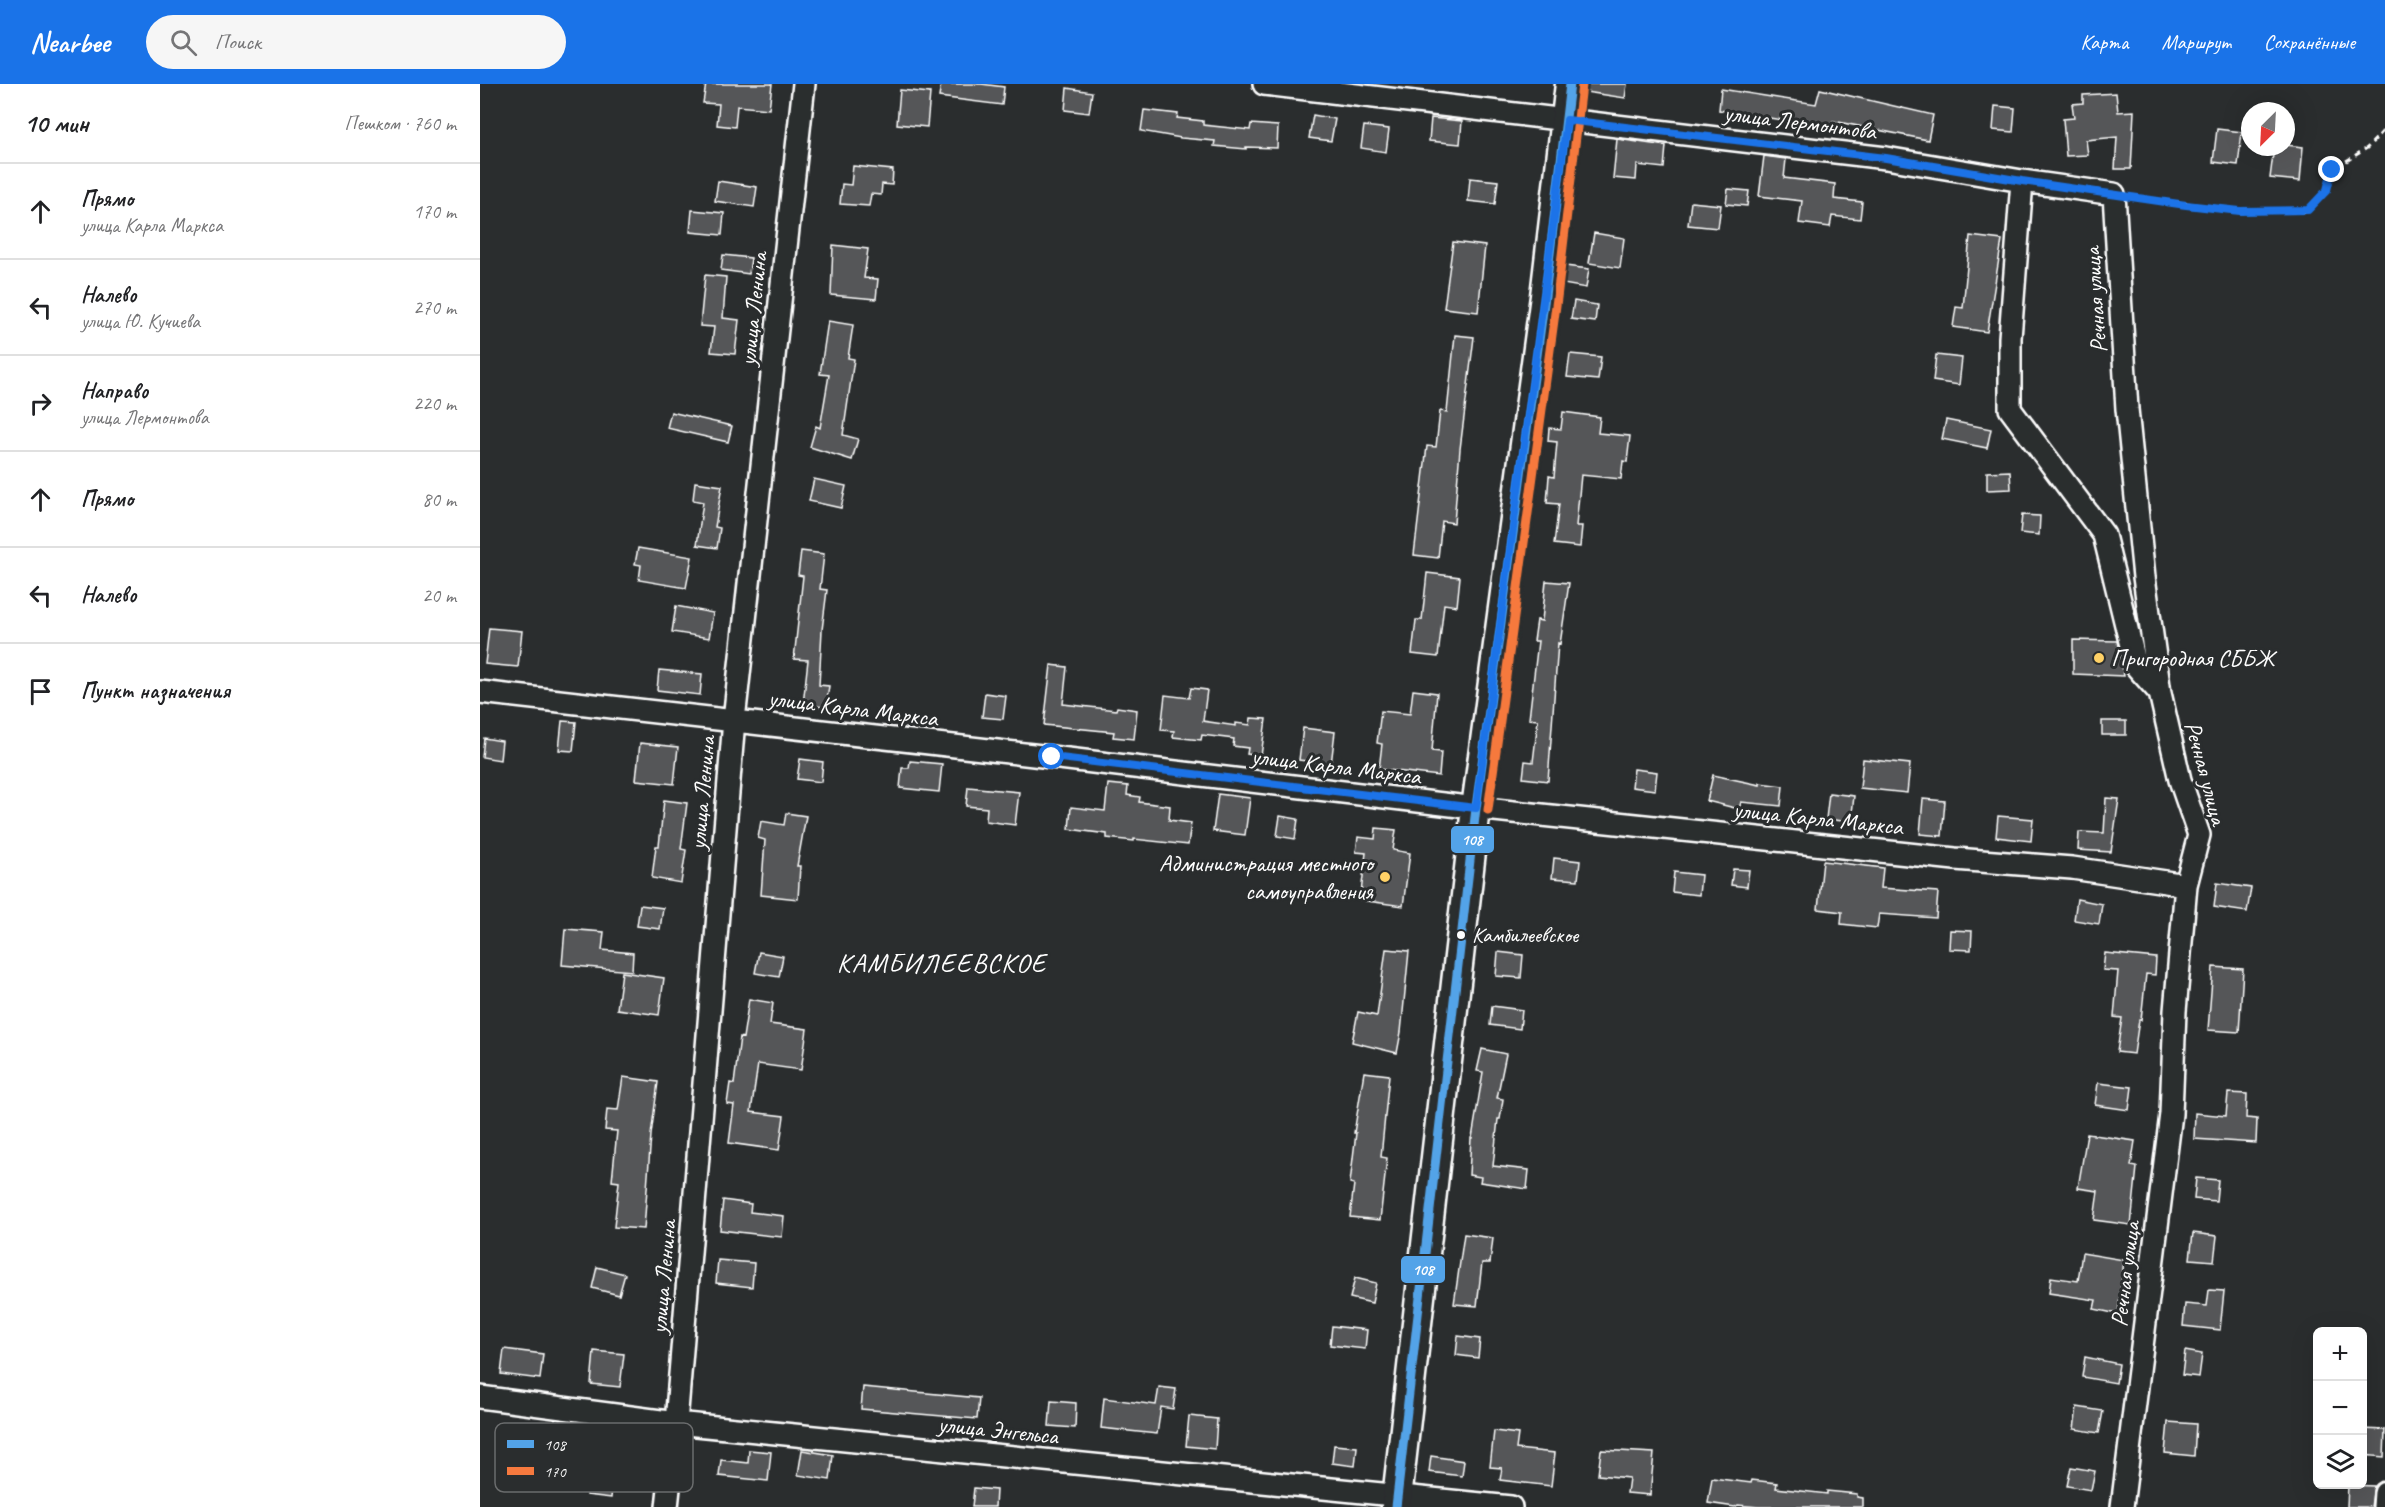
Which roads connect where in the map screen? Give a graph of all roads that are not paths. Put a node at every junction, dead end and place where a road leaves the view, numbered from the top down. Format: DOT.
graph roads {
  1 [pos="804,84"];
  2 [pos="1264,84"];
  3 [pos="1570,84"];
  4 [pos="1567,120"];
  5 [pos="2022,181"];
  6 [pos="2114,194"];
  7 [pos="480,692"];
  8 [pos="2160,693"];
  9 [pos="734,720"];
  10 [pos="1476,808"];
  11 [pos="2186,885"];
  12 [pos="480,1397"];
  13 [pos="676,1423"];
  14 [pos="693,1425"];
  15 [pos="669,1492"];
  16 [pos="2385,1493"];
  17 [pos="1396,1501"];
  18 [pos="668,1507"];
  19 [pos="1511,1507"];
  20 [pos="2122,1507"];
  21 [pos="2384,1507"];
  1 -- 9 [label="street, улица Ленина"];
  2 -- 4 [label="street, улица Лермонтова"];
  3 -- 4 [label="street"];
  4 -- 5 [label="street, улица Лермонтова"];
  4 -- 10 [label="street"];
  5 -- 6 [label="street, улица Лермонтова"];
  5 -- 8 [label="street"];
  6 -- 8 [label="street, Речная улица"];
  7 -- 9 [label="street, улица Карла Маркса"];
  8 -- 11 [label="street, Речная улица"];
  9 -- 10 [label="street, улица Карла Маркса"];
  9 -- 13 [label="street, улица Ленина"];
  10 -- 11 [label="street, улица Карла Маркса"];
  10 -- 17 [label="street"];
  11 -- 20 [label="street, Речная улица"];
  12 -- 13 [label="street, улица Энгельса"];
  14 -- 17 [label="street, улица Энгельса"];
  15 -- 18 [label="street, улица Ленина"];
  16 -- 21 [label="street"];
  17 -- 19 [label="street, улица Энгельса"];
}
